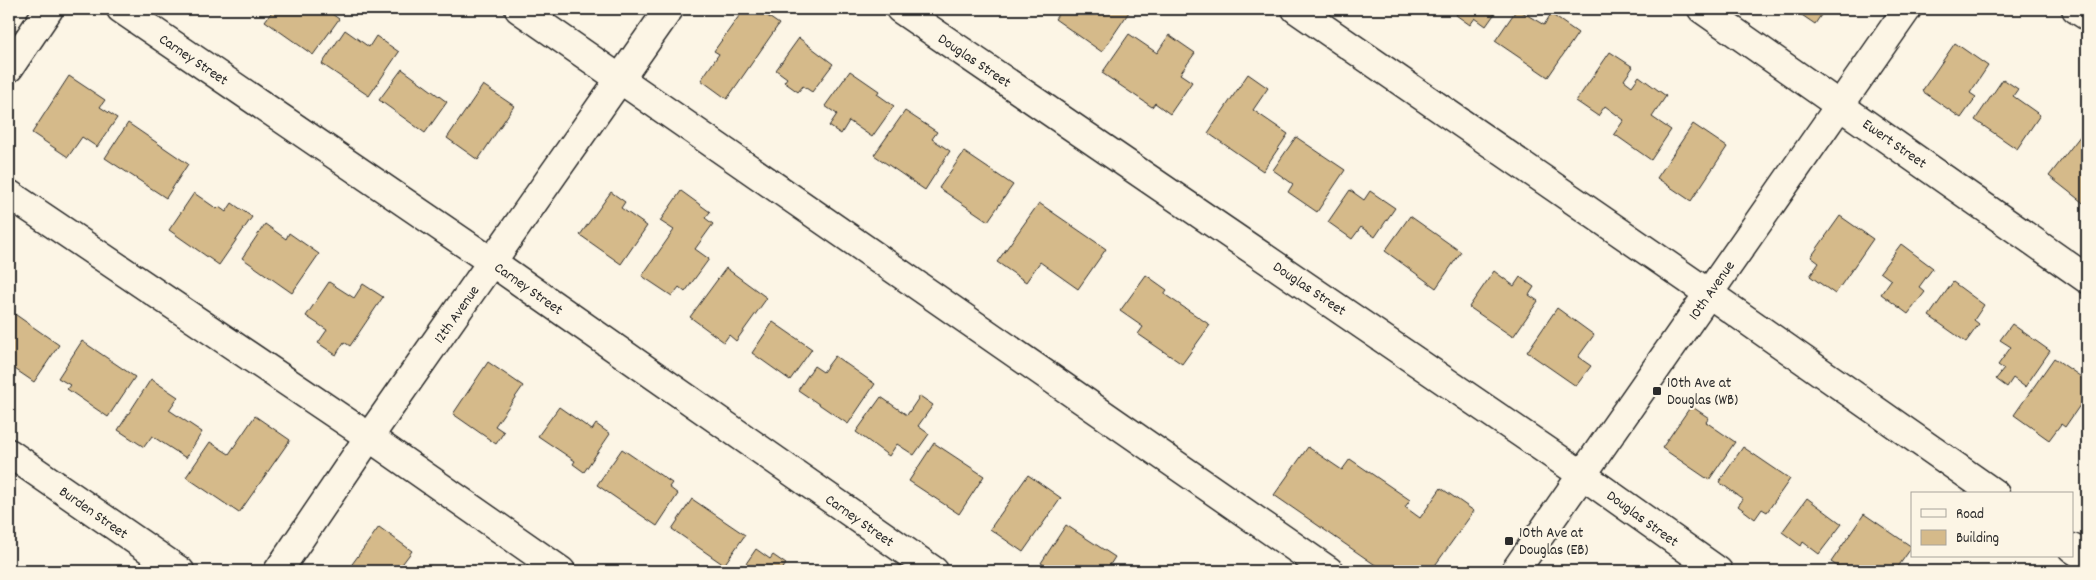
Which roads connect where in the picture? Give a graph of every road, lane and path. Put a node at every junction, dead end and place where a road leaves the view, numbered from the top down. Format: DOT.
graph roads {
  1 [pos="49,9"];
  2 [pos="121,9"];
  3 [pos="519,9"];
  4 [pos="669,9"];
  5 [pos="900,9"];
  6 [pos="1296,9"];
  7 [pos="1702,9"];
  8 [pos="1907,9"];
  9 [pos="2076,9"];
  10 [pos="2087,16"];
  11 [pos="9,68"];
  12 [pos="621,79"];
  13 [pos="1840,105"];
  14 [pos="9,194"];
  15 [pos="492,262"];
  16 [pos="2087,279"];
  17 [pos="1708,293"];
  18 [pos="369,437"];
  19 [pos="9,453"];
  20 [pos="1582,474"];
  21 [pos="1992,492"];
  22 [pos="2074,549"];
  23 [pos="2087,558"];
  24 [pos="180,571"];
  25 [pos="278,571"];
  26 [pos="561,571"];
  27 [pos="934,571"];
  28 [pos="1329,571"];
  29 [pos="1515,571"];
  30 [pos="1718,571"];
  1 -- 11 [label="street"];
  2 -- 15 [label="street, Carney Street"];
  3 -- 12 [label="street"];
  4 -- 12 [label="street, 12th Avenue"];
  5 -- 20 [label="street, Douglas Street"];
  6 -- 17 [label="street"];
  7 -- 13 [label="street, Ewert Street"];
  8 -- 13 [label="street, 10th Avenue"];
  9 -- 10 [label="street"];
  12 -- 15 [label="street, 12th Avenue"];
  12 -- 28 [label="street"];
  13 -- 16 [label="street, Ewert Street"];
  13 -- 17 [label="street, 10th Avenue"];
  14 -- 18 [label="street"];
  15 -- 18 [label="street, 12th Avenue"];
  15 -- 27 [label="street, Carney Street"];
  17 -- 20 [label="street, 10th Avenue"];
  17 -- 21 [label="street"];
  18 -- 25 [label="street, 12th Avenue"];
  18 -- 26 [label="street"];
  19 -- 24 [label="street, Burden Street"];
  20 -- 29 [label="street, 10th Avenue"];
  20 -- 30 [label="street, Douglas Street"];
  22 -- 23 [label="street"];
}
